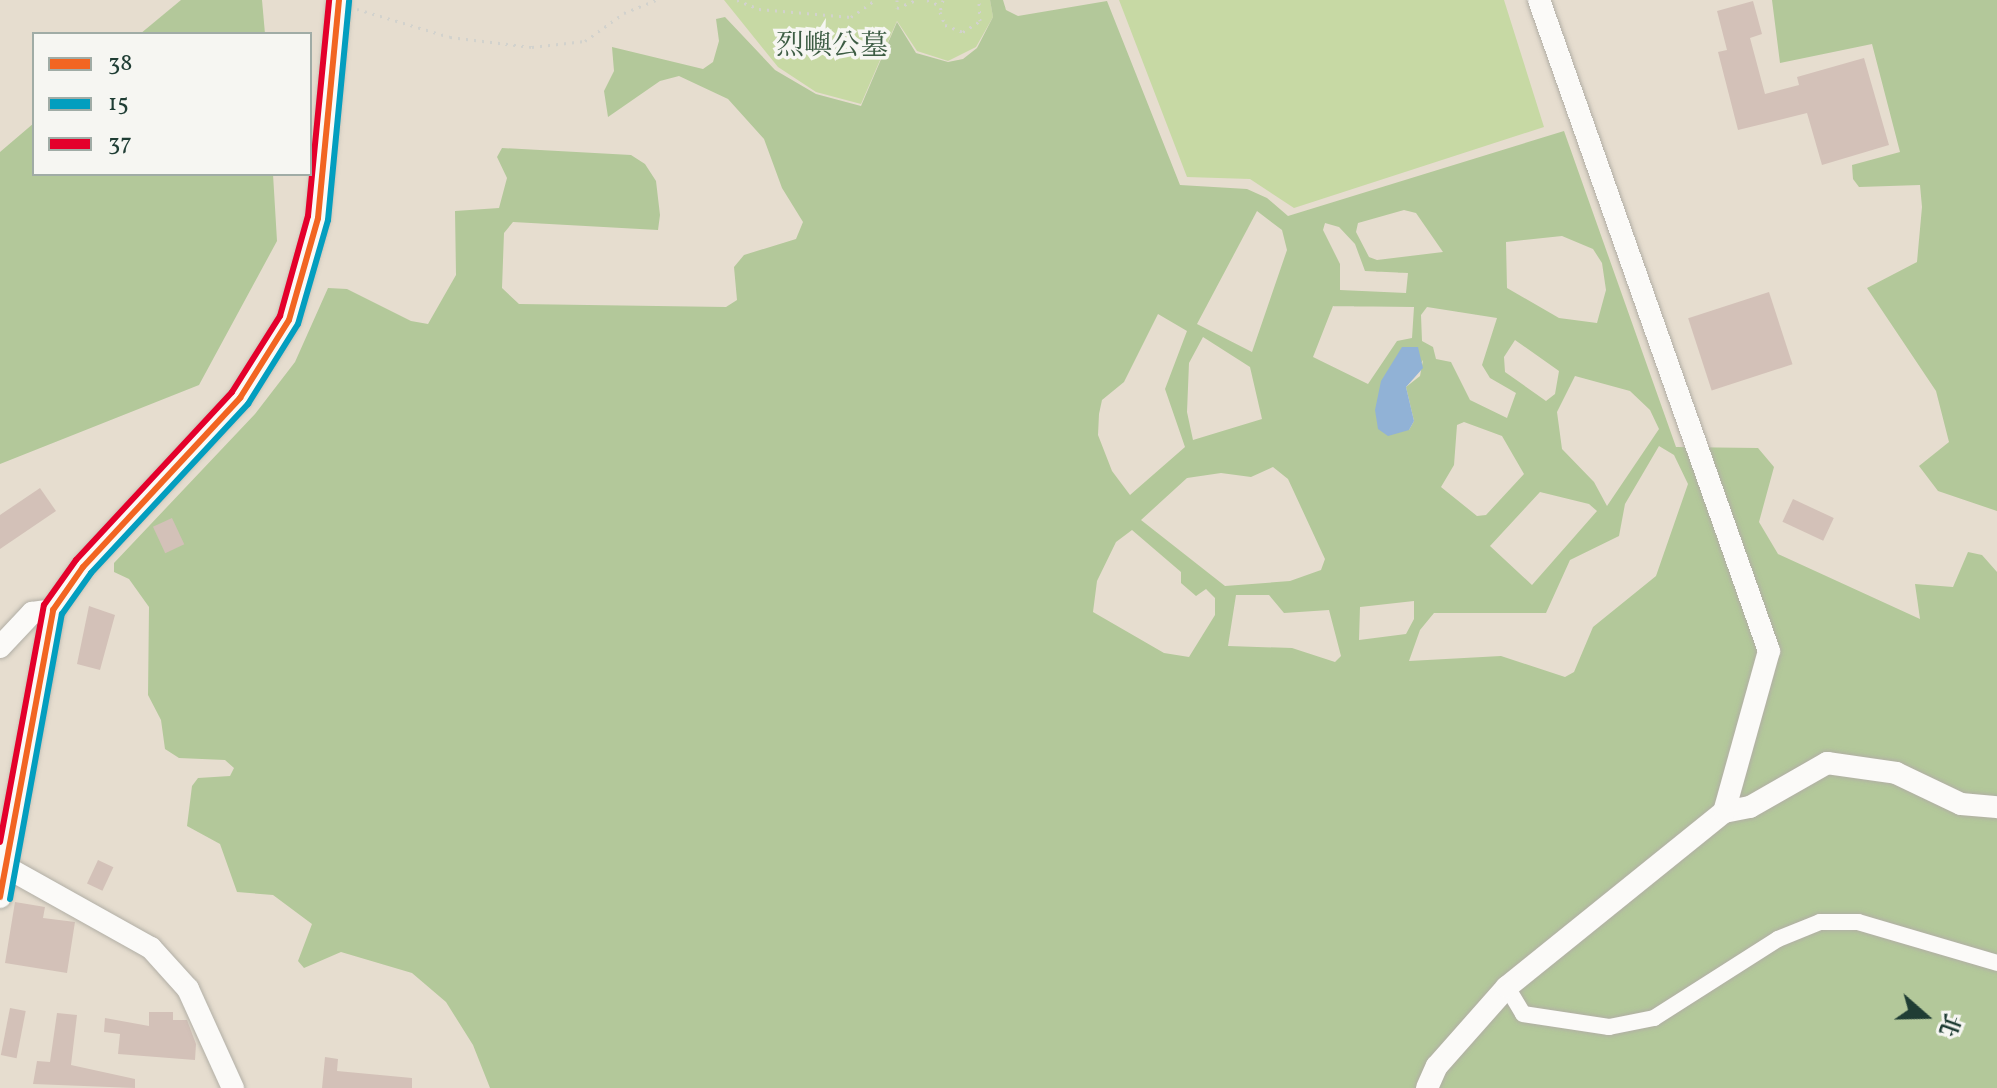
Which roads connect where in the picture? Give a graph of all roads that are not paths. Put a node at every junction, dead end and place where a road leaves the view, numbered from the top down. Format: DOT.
graph roads {
  1 [pos="1539,0"];
  2 [pos="339,2"];
  3 [pos="53,610"];
  4 [pos="0,647"];
  5 [pos="1997,807"];
  6 [pos="1724,812"];
  7 [pos="5,861"];
  8 [pos="0,897"];
  9 [pos="1997,963"];
  10 [pos="1507,987"];
  11 [pos="233,1088"];
  12 [pos="1427,1088"];
  1 -- 6 [label="street"];
  2 -- 3 [label="street"];
  3 -- 4 [label="street"];
  3 -- 7 [label="street"];
  5 -- 6 [label="street"];
  6 -- 10 [label="street"];
  7 -- 8 [label="street"];
  7 -- 11 [label="street"];
  9 -- 10 [label="street"];
  10 -- 12 [label="street"];
}
